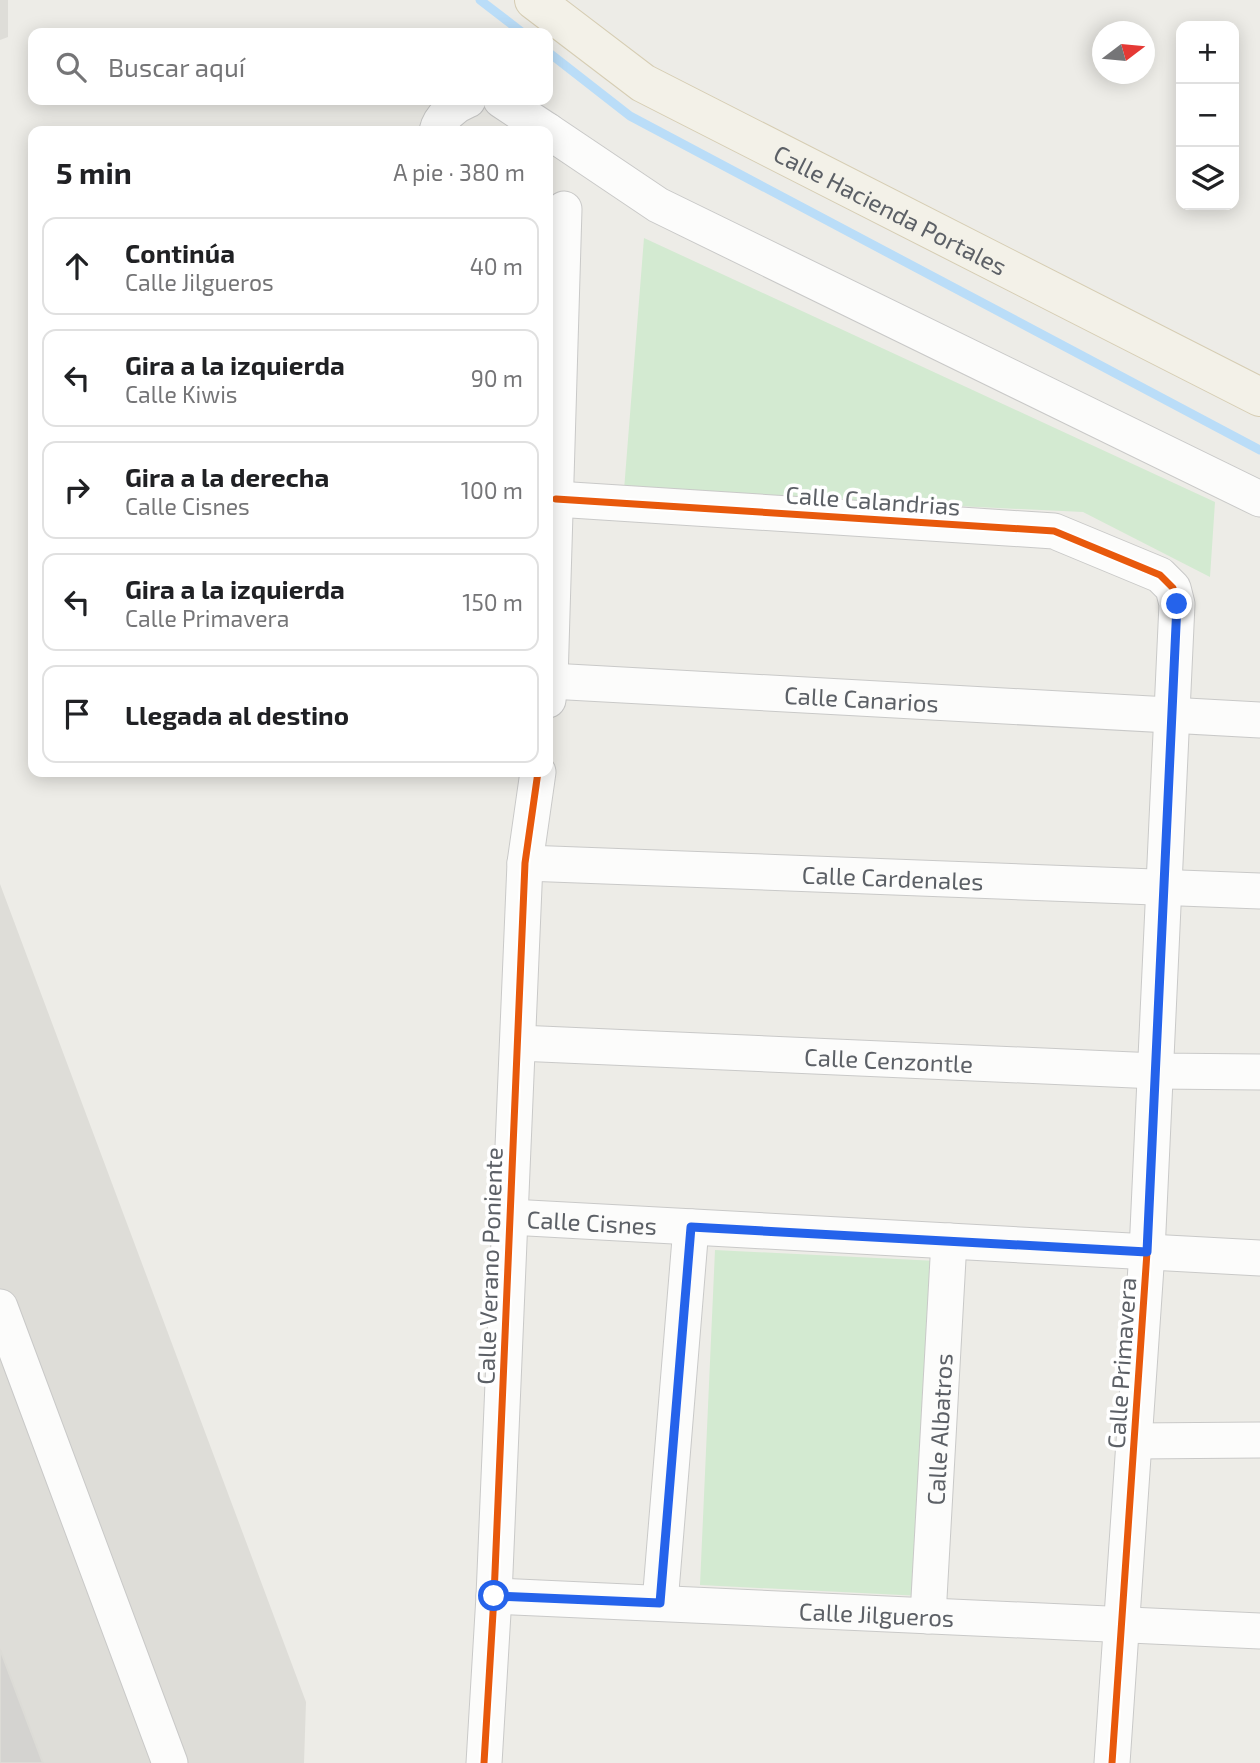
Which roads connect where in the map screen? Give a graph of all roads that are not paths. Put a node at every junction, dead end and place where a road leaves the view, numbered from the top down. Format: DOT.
graph roads {
  1 [pos="534,0"];
  2 [pos="456,105"];
  3 [pos="509,105"];
  4 [pos="438,126"];
  5 [pos="540,126"];
  6 [pos="553,134"];
  7 [pos="564,209"];
  8 [pos="1260,397"];
  9 [pos="556,499"];
  10 [pos="1260,499"];
  11 [pos="553,581"];
  12 [pos="1173,588"];
  13 [pos="553,691"];
  14 [pos="1172,716"];
  15 [pos="1260,720"];
  16 [pos="537,777"];
  17 [pos="525,863"];
  18 [pos="1164,887"];
  19 [pos="1260,891"];
  20 [pos="518,1043"];
  21 [pos="1156,1071"];
  22 [pos="1260,1072"];
  23 [pos="510,1217"];
  24 [pos="691,1227"];
  25 [pos="949,1241"];
  26 [pos="1147,1252"];
  27 [pos="1260,1258"];
  28 [pos="0,1307"];
  29 [pos="1260,1440"];
  30 [pos="1135,1441"];
  31 [pos="494,1596"];
  32 [pos="660,1603"];
  33 [pos="928,1616"];
  34 [pos="1122,1625"];
  35 [pos="1260,1631"];
  36 [pos="170,1763"];
  37 [pos="484,1763"];
  38 [pos="1112,1763"];
  1 -- 8 [label="main road, Calle Hacienda Portales"];
  2 -- 4 [label="street"];
  3 -- 5 [label="street"];
  6 -- 10 [label="street"];
  7 -- 9 [label="street"];
  9 -- 11 [label="street"];
  9 -- 12 [label="street, Calle Calandrias"];
  12 -- 14 [label="street, Calle Primavera"];
  13 -- 14 [label="street, Calle Canarios"];
  14 -- 15 [label="street"];
  14 -- 18 [label="street, Calle Primavera"];
  16 -- 17 [label="street, Calle Verano Poniente"];
  17 -- 18 [label="street, Calle Cardenales"];
  17 -- 20 [label="street, Calle Verano Poniente"];
  18 -- 19 [label="street, Calle Cardenales"];
  18 -- 21 [label="street, Calle Primavera"];
  20 -- 21 [label="street, Calle Cenzontle"];
  20 -- 23 [label="street, Calle Verano Poniente"];
  21 -- 22 [label="street, Calle Cenzontle"];
  21 -- 26 [label="street, Calle Primavera"];
  23 -- 24 [label="street, Calle Cisnes"];
  23 -- 31 [label="street, Calle Verano Poniente"];
  24 -- 25 [label="street, Calle Cisnes"];
  24 -- 32 [label="street"];
  25 -- 26 [label="street, Calle Cisnes"];
  25 -- 33 [label="street, Calle Albatros"];
  26 -- 27 [label="street, Calle Cisnes"];
  26 -- 30 [label="street, Calle Primavera"];
  28 -- 36 [label="street"];
  29 -- 30 [label="street"];
  30 -- 34 [label="street, Calle Primavera"];
  31 -- 32 [label="street, Calle Jilgueros"];
  31 -- 37 [label="street, Calle Verano Poniente"];
  32 -- 33 [label="street, Calle Jilgueros"];
  33 -- 34 [label="street, Calle Jilgueros"];
  34 -- 35 [label="street, Calle Jilgueros"];
  34 -- 38 [label="street, Calle Primavera"];
}
